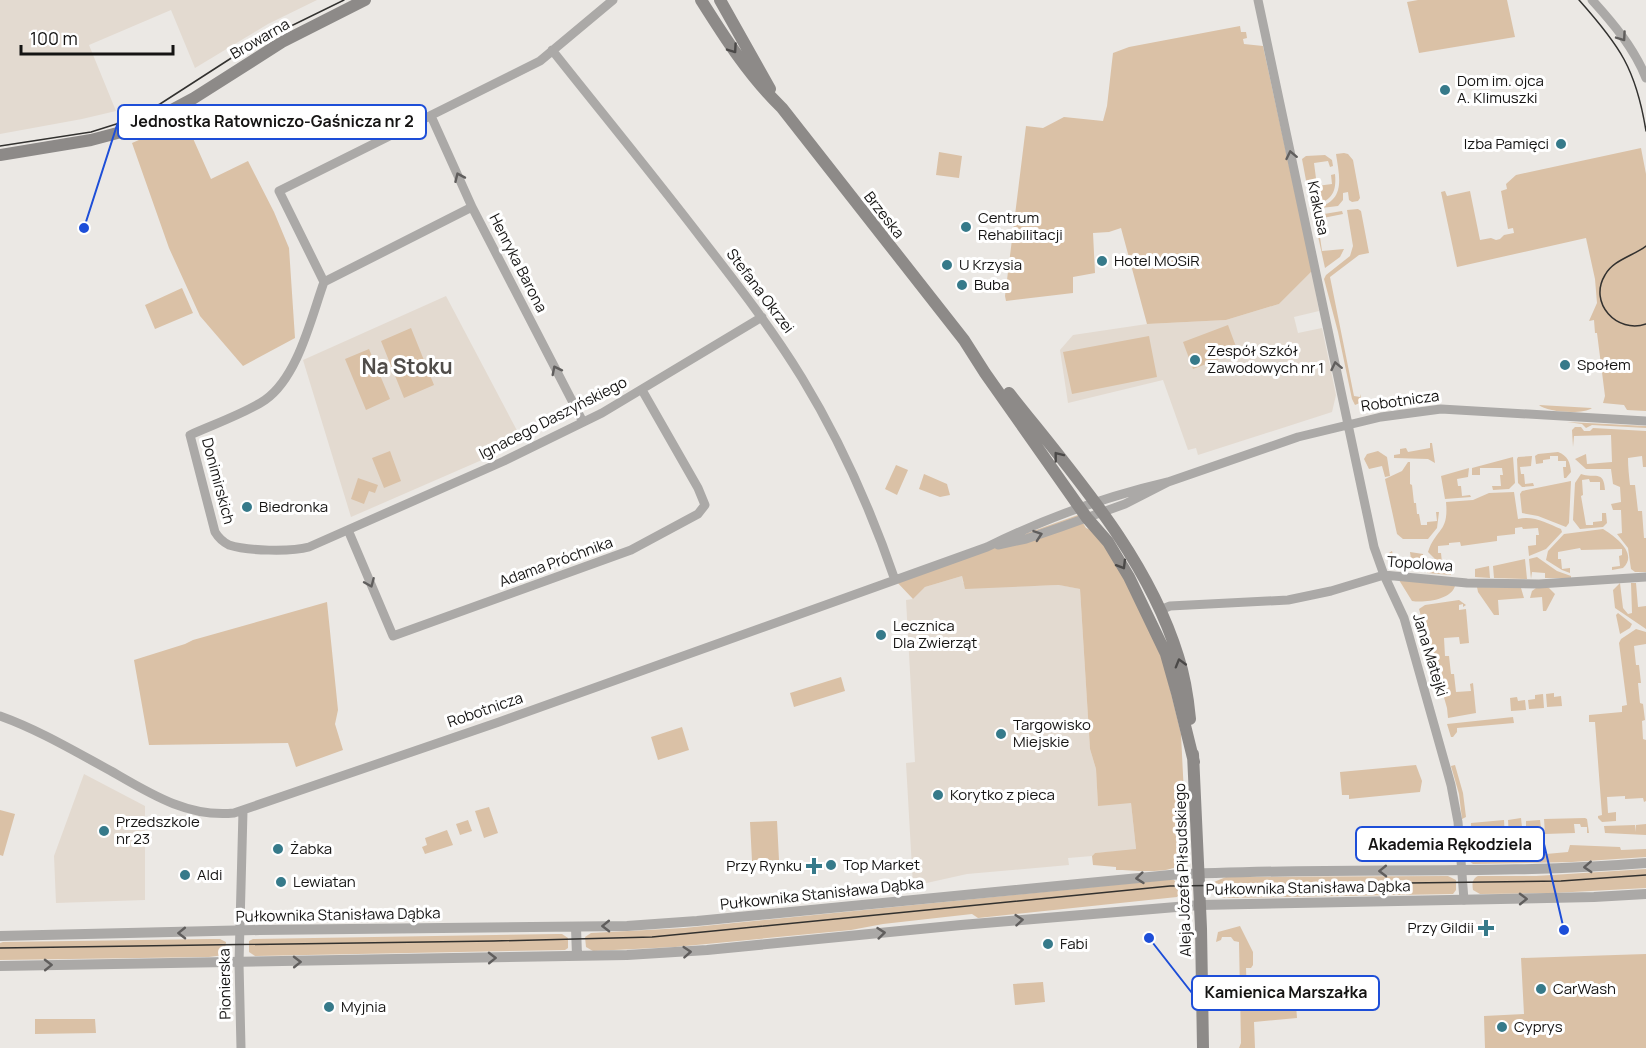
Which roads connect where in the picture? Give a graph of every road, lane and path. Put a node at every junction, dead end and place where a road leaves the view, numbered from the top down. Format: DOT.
graph roads {
  1 [pos="365,0"];
  2 [pos="613,0"];
  3 [pos="701,0"];
  4 [pos="720,0"];
  5 [pos="1258,0"];
  6 [pos="1592,0"];
  7 [pos="552,50"];
  8 [pos="1646,78"];
  9 [pos="782,108"];
  10 [pos="431,116"];
  11 [pos="0,155"];
  12 [pos="472,207"];
  13 [pos="324,282"];
  14 [pos="762,317"];
  15 [pos="964,340"];
  16 [pos="642,390"];
  17 [pos="1646,421"];
  18 [pos="583,422"];
  19 [pos="1348,423"];
  20 [pos="1168,482"];
  21 [pos="1093,502"];
  22 [pos="1084,513"];
  23 [pos="1101,513"];
  24 [pos="348,530"];
  25 [pos="1384,575"];
  26 [pos="1646,577"];
  27 [pos="895,580"];
  28 [pos="1160,610"];
  29 [pos="0,716"];
  30 [pos="1194,762"];
  31 [pos="243,811"];
  32 [pos="1646,863"];
  33 [pos="1463,870"];
  34 [pos="1198,873"];
  35 [pos="1646,894"];
  36 [pos="1464,900"];
  37 [pos="1200,905"];
  38 [pos="576,927"];
  39 [pos="240,931"];
  40 [pos="0,936"];
  41 [pos="577,956"];
  42 [pos="239,963"];
  43 [pos="0,966"];
  44 [pos="241,1048"];
  45 [pos="1203,1048"];
  1 -- 11 [label="main road, Browarna"];
  2 -- 7 [label="street"];
  3 -- 9 [label="main road, Brzeska, one-way"];
  4 -- 9 [label="main road, Brzeska"];
  19 -- 5 [label="street, Krakusa, one-way"];
  6 -- 8 [label="street, one-way"];
  7 -- 10 [label="street"];
  7 -- 14 [label="street, Stefana Okrzei"];
  9 -- 15 [label="main road, Brzeska"];
  12 -- 10 [label="street, Henryka Barona, one-way"];
  10 -- 13 [label="street"];
  12 -- 13 [label="street"];
  18 -- 12 [label="street, Henryka Barona, one-way"];
  13 -- 24 [label="street, Donimirskich"];
  14 -- 16 [label="street, Ignacego Daszyńskiego"];
  14 -- 27 [label="street, Stefana Okrzei"];
  21 -- 15 [label="main road, Brzeska, one-way"];
  15 -- 22 [label="main road, Brzeska"];
  16 -- 18 [label="street, Ignacego Daszyńskiego"];
  24 -- 16 [label="street, Adama Próchnika, one-way"];
  17 -- 19 [label="street, Robotnicza"];
  18 -- 24 [label="street, Ignacego Daszyńskiego"];
  19 -- 20 [label="street, Robotnicza"];
  19 -- 25 [label="street, Jana Matejki"];
  20 -- 21 [label="street, Robotnicza"];
  20 -- 23 [label="street, Robotnicza"];
  21 -- 22 [label="street, Robotnicza"];
  21 -- 23 [label="main road, Brzeska"];
  22 -- 23 [label="street, Robotnicza"];
  22 -- 27 [label="street, Robotnicza"];
  22 -- 30 [label="main road, Aleja Józefa Piłsudskiego, one-way"];
  23 -- 28 [label="main road, Aleja Józefa Piłsudskiego"];
  25 -- 26 [label="street, Topolowa"];
  25 -- 28 [label="street, Topolowa"];
  25 -- 33 [label="street, Jana Matejki"];
  27 -- 31 [label="street, Robotnicza"];
  30 -- 28 [label="main road, Aleja Józefa Piłsudskiego, one-way"];
  29 -- 31 [label="street, Robotnicza"];
  30 -- 34 [label="main road, Aleja Józefa Piłsudskiego"];
  31 -- 39 [label="street, Pionierska"];
  32 -- 33 [label="street, Pułkownika Stanisława Dąbka, one-way"];
  33 -- 34 [label="street, Pułkownika Stanisława Dąbka, one-way"];
  33 -- 36 [label="street, Jana Matejki"];
  34 -- 37 [label="main road, Aleja Józefa Piłsudskiego"];
  34 -- 38 [label="street, Pułkownika Stanisława Dąbka, one-way"];
  36 -- 35 [label="street, Pułkownika Stanisława Dąbka, one-way"];
  36 -- 37 [label="street, Pułkownika Stanisława Dąbka"];
  41 -- 37 [label="street, Pułkownika Stanisława Dąbka, one-way"];
  37 -- 45 [label="main road, Aleja Józefa Piłsudskiego"];
  38 -- 39 [label="street, Pułkownika Stanisława Dąbka"];
  38 -- 41 [label="street"];
  39 -- 40 [label="street, Pułkownika Stanisława Dąbka, one-way"];
  39 -- 42 [label="street, Pionierska"];
  42 -- 41 [label="street, Pułkownika Stanisława Dąbka, one-way"];
  43 -- 42 [label="street, Pułkownika Stanisława Dąbka, one-way"];
  42 -- 44 [label="street, Pionierska"];
}
